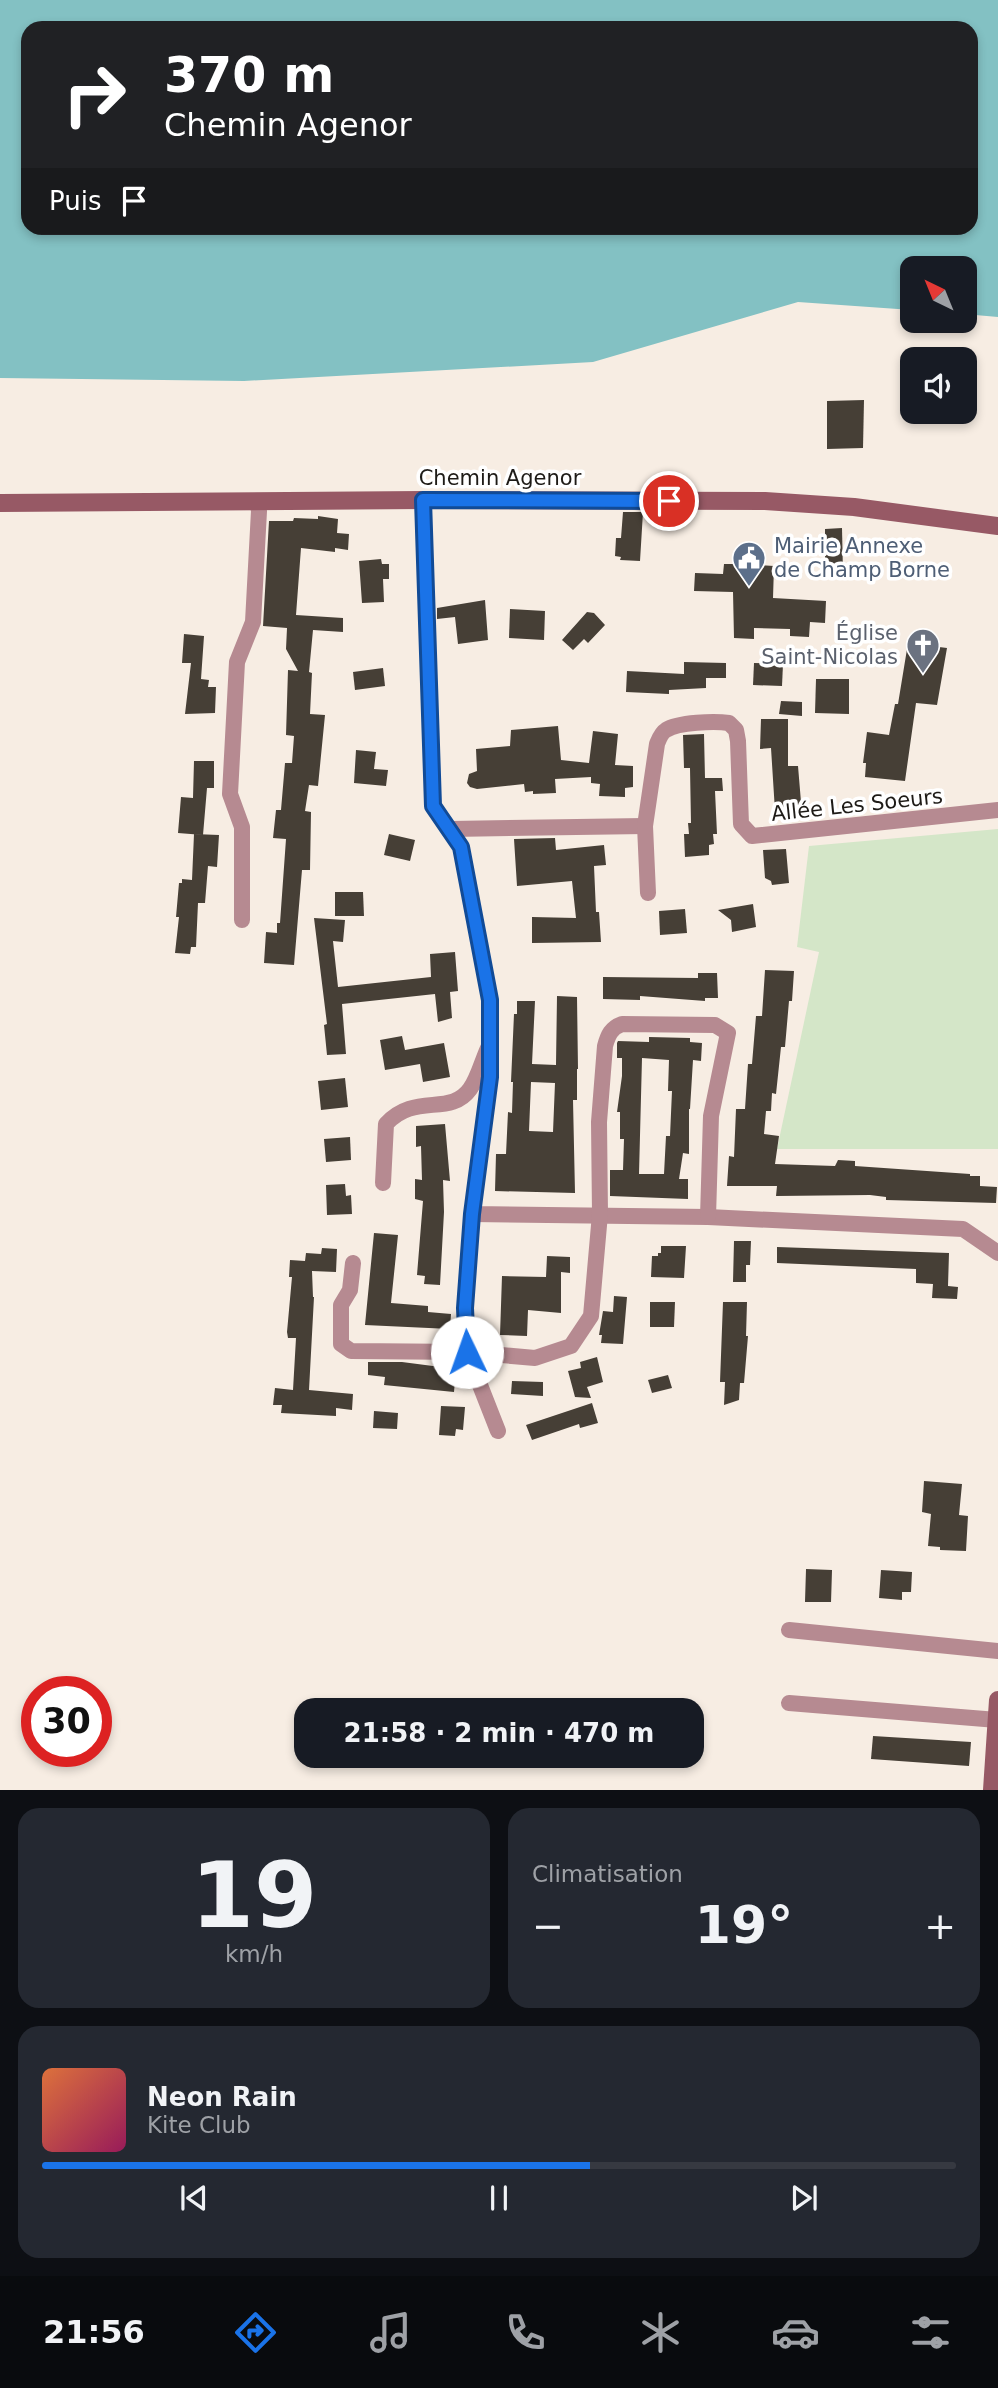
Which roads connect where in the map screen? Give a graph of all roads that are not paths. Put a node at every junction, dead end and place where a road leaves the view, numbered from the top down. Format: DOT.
graph roads {
  1 [pos="423,500"];
  2 [pos="257,502"];
  3 [pos="0,503"];
  4 [pos="998,526"];
  5 [pos="998,810"];
  6 [pos="645,826"];
  7 [pos="451,830"];
  8 [pos="648,893"];
  9 [pos="242,920"];
  10 [pos="490,1043"];
  11 [pos="383,1183"];
  12 [pos="472,1214"];
  13 [pos="600,1214"];
  14 [pos="708,1217"];
  15 [pos="998,1253"];
  16 [pos="353,1263"];
  17 [pos="467,1352"];
  18 [pos="498,1431"];
  19 [pos="789,1630"];
  20 [pos="998,1651"];
  21 [pos="998,1700"];
  22 [pos="789,1703"];
  23 [pos="997,1720"];
  24 [pos="995,1781"];
  1 -- 2 [label="main road, Chemin Agenor"];
  1 -- 4 [label="main road, Chemin Agenor"];
  1 -- 7 [label="street"];
  2 -- 3 [label="main road, Chemin Agenor"];
  2 -- 9 [label="street"];
  5 -- 6 [label="street, Allée Les Soeurs"];
  6 -- 7 [label="street"];
  6 -- 8 [label="street, Allée Les Soeurs"];
  7 -- 10 [label="street"];
  10 -- 11 [label="street"];
  10 -- 12 [label="street"];
  12 -- 13 [label="street"];
  12 -- 17 [label="street"];
  13 -- 14 [label="street"];
  13 -- 14 [label="street"];
  13 -- 17 [label="street"];
  14 -- 15 [label="street"];
  16 -- 17 [label="street"];
  17 -- 18 [label="street"];
  19 -- 20 [label="street"];
  21 -- 23 [label="main road"];
  22 -- 23 [label="street"];
  23 -- 24 [label="main road"];
}
